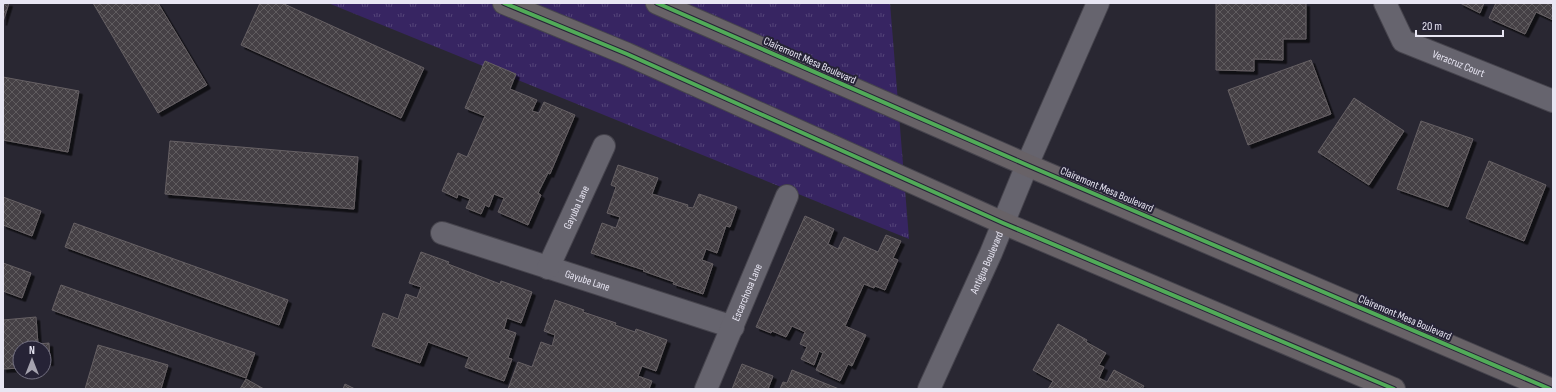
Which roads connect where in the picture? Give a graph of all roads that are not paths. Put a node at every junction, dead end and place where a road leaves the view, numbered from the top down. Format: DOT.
graph roads {
  1 [pos="504,3"];
  2 [pos="657,3"];
  3 [pos="1098,3"];
  4 [pos="1385,3"];
  5 [pos="1553,101"];
  6 [pos="604,146"];
  7 [pos="1027,165"];
  8 [pos="787,196"];
  9 [pos="1003,224"];
  10 [pos="442,233"];
  11 [pos="548,268"];
  12 [pos="733,327"];
  13 [pos="706,389"];
  14 [pos="929,389"];
  15 [pos="1394,389"];
  16 [pos="1550,389"];
  1 -- 9 [label="main road"];
  2 -- 7 [label="main road, Clairemont Mesa Boulevard"];
  3 -- 7 [label="street, Antigua Boulevard"];
  4 -- 5 [label="street, Veracruz Court"];
  6 -- 11 [label="street, Gayuba Lane"];
  7 -- 9 [label="street, Antigua Boulevard"];
  7 -- 16 [label="main road, Clairemont Mesa Boulevard"];
  8 -- 12 [label="street, Escarchosa Lane"];
  9 -- 14 [label="street, Antigua Boulevard"];
  9 -- 15 [label="main road"];
  10 -- 11 [label="street, Gayube Lane"];
  11 -- 12 [label="street, Gayube Lane"];
  12 -- 13 [label="street, Escarchosa Lane"];
}
